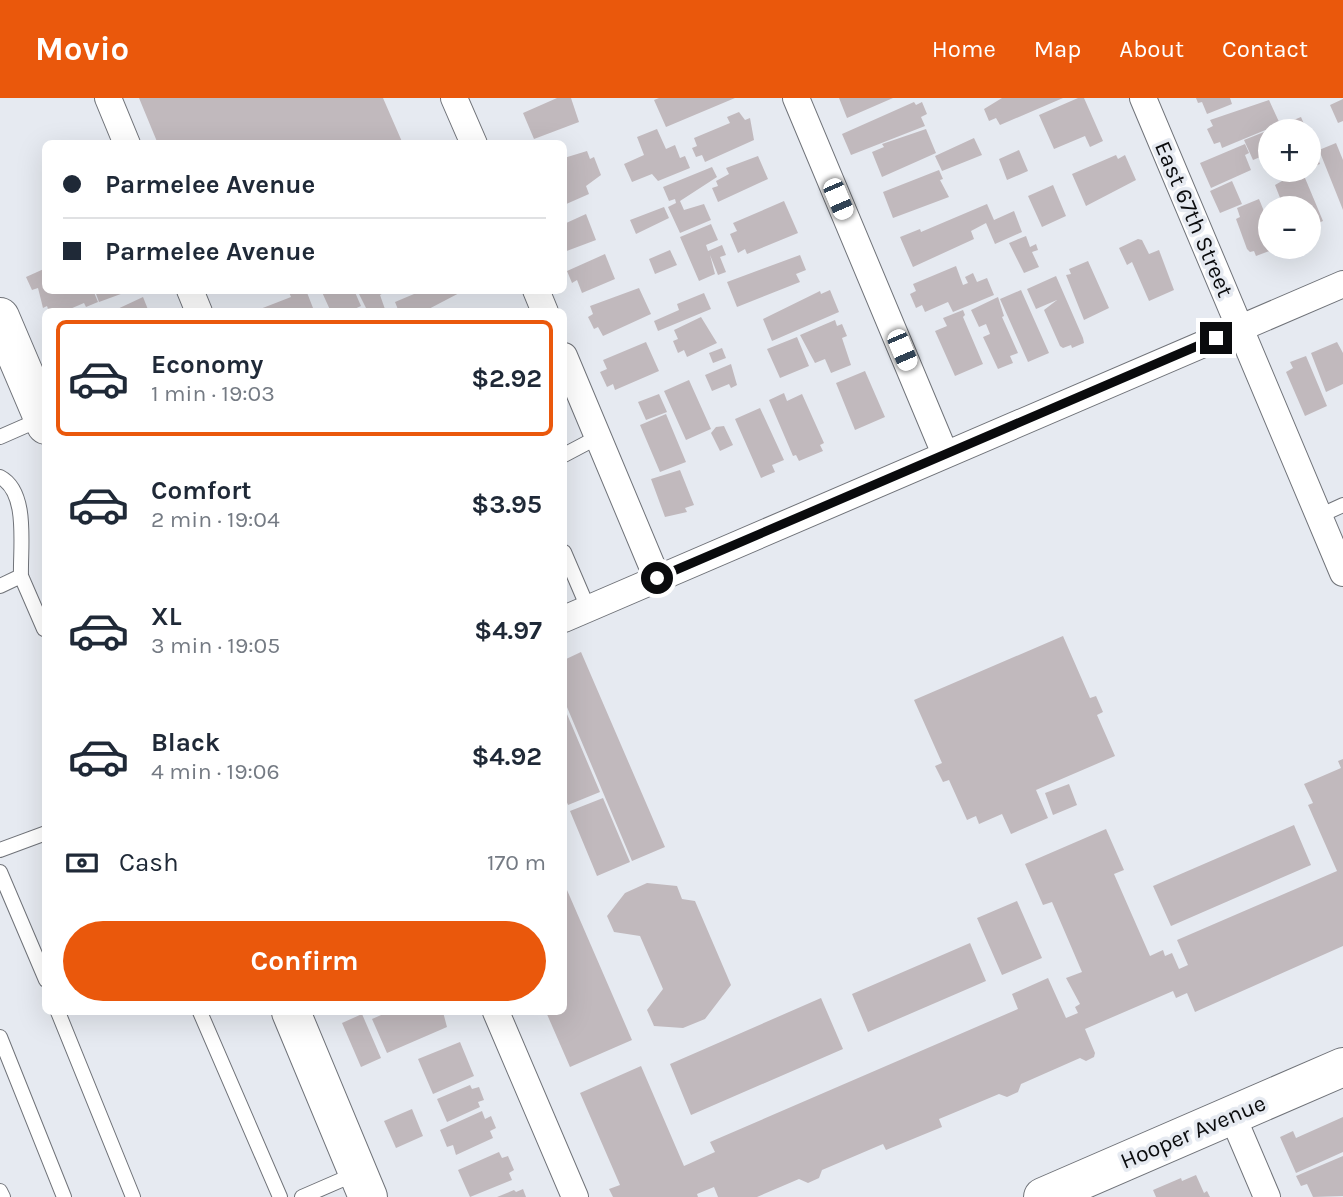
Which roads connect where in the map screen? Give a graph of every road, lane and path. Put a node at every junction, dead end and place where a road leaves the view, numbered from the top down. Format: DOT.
graph roads {
  1 [pos="108,98"];
  2 [pos="454,98"];
  3 [pos="796,98"];
  4 [pos="1143,98"];
  5 [pos="125,140"];
  6 [pos="472,140"];
  7 [pos="1343,284"];
  8 [pos="0,317"];
  9 [pos="1241,327"];
  10 [pos="567,363"];
  11 [pos="42,417"];
  12 [pos="42,423"];
  13 [pos="0,437"];
  14 [pos="598,437"];
  15 [pos="567,453"];
  16 [pos="945,454"];
  17 [pos="0,477"];
  18 [pos="1331,510"];
  19 [pos="567,569"];
  20 [pos="1343,573"];
  21 [pos="21,576"];
  22 [pos="657,578"];
  23 [pos="0,586"];
  24 [pos="575,614"];
  25 [pos="42,624"];
  26 [pos="42,834"];
  27 [pos="0,850"];
  28 [pos="0,872"];
  29 [pos="42,971"];
  30 [pos="59,1015"];
  31 [pos="202,1015"];
  32 [pos="292,1015"];
  33 [pos="497,1015"];
  34 [pos="0,1037"];
  35 [pos="1343,1067"];
  36 [pos="1232,1115"];
  37 [pos="363,1185"];
  38 [pos="0,1191"];
  39 [pos="3,1197"];
  40 [pos="64,1197"];
  41 [pos="133,1197"];
  42 [pos="281,1197"];
  43 [pos="302,1197"];
  44 [pos="575,1197"];
  45 [pos="1043,1197"];
  46 [pos="1267,1197"];
  1 -- 5 [label="street"];
  2 -- 6 [label="street"];
  3 -- 16 [label="street"];
  4 -- 9 [label="street, East 67th Street"];
  7 -- 9 [label="street"];
  8 -- 11 [label="street"];
  9 -- 16 [label="street"];
  9 -- 18 [label="street, East 67th Street"];
  10 -- 14 [label="street"];
  12 -- 13 [label="lane"];
  14 -- 15 [label="lane"];
  14 -- 22 [label="street"];
  16 -- 22 [label="street"];
  17 -- 21 [label="lane"];
  18 -- 20 [label="street, East 67th Street"];
  19 -- 24 [label="lane"];
  21 -- 23 [label="lane"];
  21 -- 25 [label="lane"];
  22 -- 24 [label="street"];
  26 -- 27 [label="lane"];
  28 -- 29 [label="lane"];
  30 -- 41 [label="lane"];
  31 -- 42 [label="lane"];
  32 -- 37 [label="street"];
  33 -- 44 [label="street"];
  34 -- 40 [label="lane"];
  35 -- 36 [label="street, Hooper Avenue"];
  36 -- 45 [label="street, Hooper Avenue"];
  36 -- 46 [label="street"];
  37 -- 43 [label="lane"];
  38 -- 39 [label="lane"];
}
